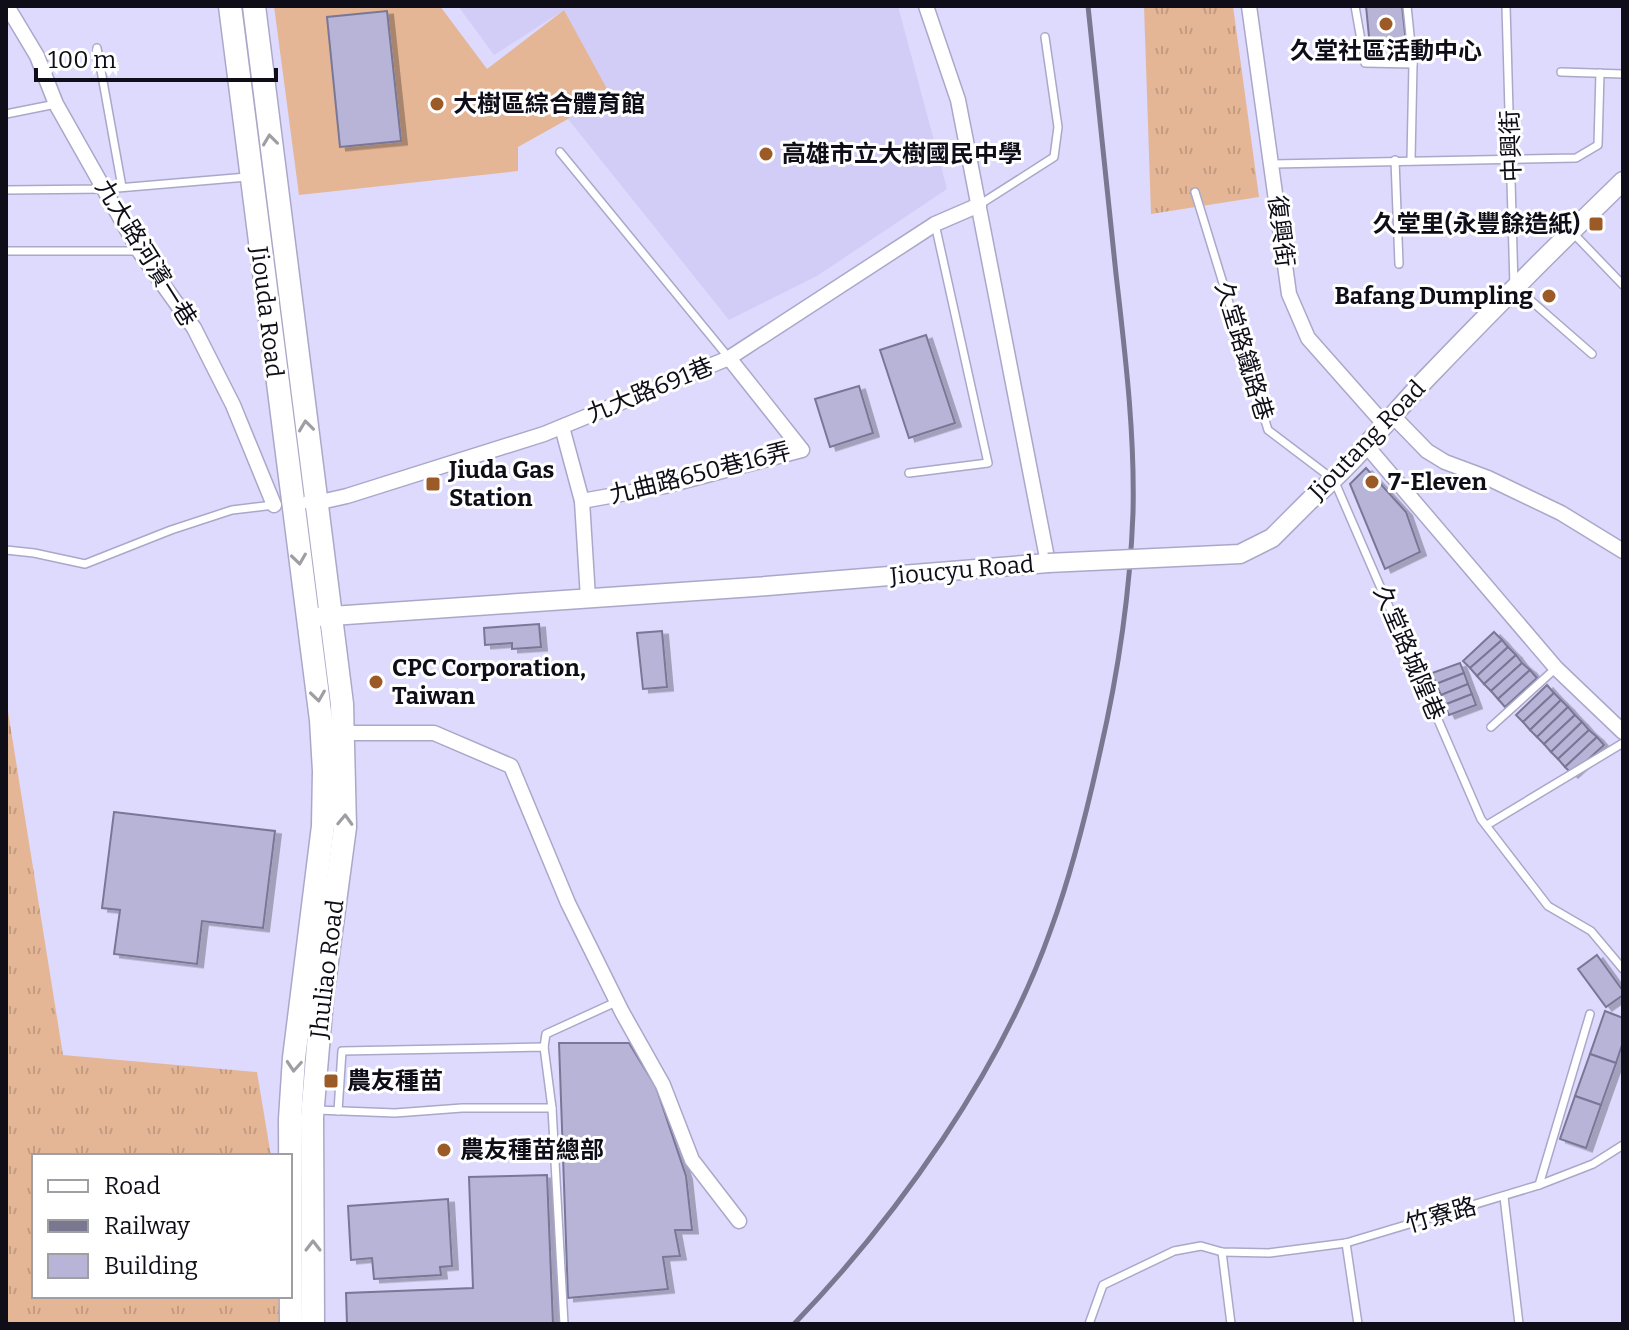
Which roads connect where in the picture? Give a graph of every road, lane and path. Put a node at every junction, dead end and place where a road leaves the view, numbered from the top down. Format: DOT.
graph roads {
  1 [pos="7,6"];
  2 [pos="230,6"];
  3 [pos="254,6"];
  4 [pos="926,6"];
  5 [pos="1249,6"];
  6 [pos="1355,6"];
  7 [pos="1407,6"];
  8 [pos="1506,6"];
  9 [pos="1045,37"];
  10 [pos="97,48"];
  11 [pos="1413,64"];
  12 [pos="1561,72"];
  13 [pos="1600,73"];
  14 [pos="1623,74"];
  15 [pos="56,104"];
  16 [pos="6,114"];
  17 [pos="560,152"];
  18 [pos="1411,159"];
  19 [pos="1395,160"];
  20 [pos="1511,160"];
  21 [pos="1273,164"];
  22 [pos="275,174"];
  23 [pos="250,177"];
  24 [pos="1623,181"];
  25 [pos="122,187"];
  26 [pos="106,189"];
  27 [pos="6,190"];
  28 [pos="1195,192"];
  29 [pos="979,205"];
  30 [pos="935,224"];
  31 [pos="1571,231"];
  32 [pos="6,251"];
  33 [pos="139,251"];
  34 [pos="1399,264"];
  35 [pos="1623,285"];
  36 [pos="1514,286"];
  37 [pos="1592,354"];
  38 [pos="729,358"];
  39 [pos="1388,420"];
  40 [pos="562,427"];
  41 [pos="1365,444"];
  42 [pos="909,473"];
  43 [pos="1334,480"];
  44 [pos="582,501"];
  45 [pos="283,503"];
  46 [pos="316,503"];
  47 [pos="6,550"];
  48 [pos="1623,551"];
  49 [pos="1048,563"];
  50 [pos="588,598"];
  51 [pos="332,616"];
  52 [pos="307,619"];
  53 [pos="1556,668"];
  54 [pos="1491,727"];
  55 [pos="1623,732"];
  56 [pos="344,733"];
  57 [pos="1623,743"];
  58 [pos="1487,825"];
  59 [pos="331,850"];
  60 [pos="1623,969"];
  61 [pos="617,1002"];
  62 [pos="1590,1014"];
  63 [pos="544,1047"];
  64 [pos="552,1108"];
  65 [pos="302,1110"];
  66 [pos="338,1111"];
  67 [pos="1623,1145"];
  68 [pos="1539,1185"];
  69 [pos="1504,1197"];
  70 [pos="739,1221"];
  71 [pos="1346,1243"];
  72 [pos="1222,1252"];
  73 [pos="291,1324"];
  74 [pos="313,1324"];
  75 [pos="564,1324"];
  76 [pos="1089,1324"];
  77 [pos="1231,1324"];
  78 [pos="1358,1324"];
  79 [pos="1519,1324"];
  1 -- 15 [label="street, 九大路河濱一巷"];
  2 -- 23 [label="main road, Jiouda Road"];
  22 -- 3 [label="main road, Jiouda Road, one-way"];
  4 -- 29 [label="street, Jioucyu Road"];
  5 -- 21 [label="street, 復興街"];
  6 -- 11 [label="lane"];
  7 -- 11 [label="lane"];
  8 -- 20 [label="lane, 中興街"];
  9 -- 29 [label="lane"];
  10 -- 25 [label="lane"];
  11 -- 18 [label="lane"];
  12 -- 13 [label="lane"];
  13 -- 14 [label="lane"];
  13 -- 20 [label="lane"];
  15 -- 16 [label="lane"];
  15 -- 26 [label="street, 九大路河濱一巷"];
  17 -- 38 [label="lane"];
  18 -- 19 [label="lane"];
  18 -- 20 [label="lane"];
  19 -- 21 [label="lane"];
  19 -- 34 [label="lane"];
  20 -- 36 [label="lane, 中興街"];
  21 -- 39 [label="street, 復興街"];
  22 -- 23 [label="lane"];
  46 -- 22 [label="main road, Jiouda Road, one-way"];
  23 -- 25 [label="lane"];
  23 -- 45 [label="main road, Jiouda Road"];
  24 -- 31 [label="street, Jioutang Road"];
  25 -- 26 [label="lane"];
  26 -- 27 [label="lane"];
  26 -- 33 [label="street, 九大路河濱一巷"];
  28 -- 43 [label="lane, 久堂路鐵路巷"];
  29 -- 30 [label="street, 九大路691巷"];
  29 -- 49 [label="street, Jioucyu Road"];
  30 -- 38 [label="street, 九大路691巷"];
  30 -- 42 [label="lane"];
  31 -- 35 [label="lane"];
  31 -- 36 [label="street, Jioutang Road"];
  32 -- 33 [label="lane"];
  33 -- 45 [label="street, 九大路河濱一巷"];
  36 -- 37 [label="lane"];
  36 -- 39 [label="street, Jioutang Road"];
  38 -- 40 [label="street, 九大路691巷"];
  38 -- 44 [label="street, 九曲路650巷16弄"];
  39 -- 41 [label="street, Jioutang Road"];
  39 -- 48 [label="street, 復興街"];
  40 -- 44 [label="street"];
  40 -- 46 [label="street, 九大路691巷"];
  41 -- 43 [label="street, Jioutang Road"];
  41 -- 53 [label="street"];
  43 -- 49 [label="street, Jioutang Road, bridge"];
  43 -- 58 [label="lane, 久堂路城隍巷"];
  44 -- 50 [label="street"];
  45 -- 46 [label="street, 九大路691巷"];
  45 -- 47 [label="lane"];
  45 -- 52 [label="main road, Jiouda Road, one-way"];
  46 -- 51 [label="main road, Jiouda Road"];
  49 -- 50 [label="street, Jioucyu Road"];
  50 -- 51 [label="street, Jioucyu Road"];
  51 -- 52 [label="street, Jioucyu Road"];
  51 -- 56 [label="main road, Jhuliao Road"];
  52 -- 59 [label="main road, Jhuliao Road, one-way"];
  53 -- 54 [label="lane"];
  53 -- 55 [label="street"];
  59 -- 56 [label="main road, Jhuliao Road, one-way"];
  56 -- 61 [label="street"];
  57 -- 58 [label="lane"];
  58 -- 60 [label="lane, 久堂路城隍巷"];
  59 -- 65 [label="main road, Jhuliao Road"];
  61 -- 63 [label="lane"];
  61 -- 70 [label="street"];
  62 -- 68 [label="lane"];
  63 -- 64 [label="lane"];
  63 -- 66 [label="lane"];
  64 -- 66 [label="lane"];
  64 -- 75 [label="lane"];
  65 -- 66 [label="lane"];
  65 -- 73 [label="main road, Jhuliao Road"];
  74 -- 65 [label="main road, Jhuliao Road, one-way"];
  67 -- 68 [label="lane"];
  68 -- 69 [label="lane"];
  69 -- 71 [label="lane, 竹寮路"];
  69 -- 79 [label="lane, 竹寮路"];
  71 -- 72 [label="lane, 竹寮路"];
  71 -- 78 [label="lane"];
  72 -- 76 [label="lane, 竹寮路"];
  72 -- 77 [label="lane"];
}
